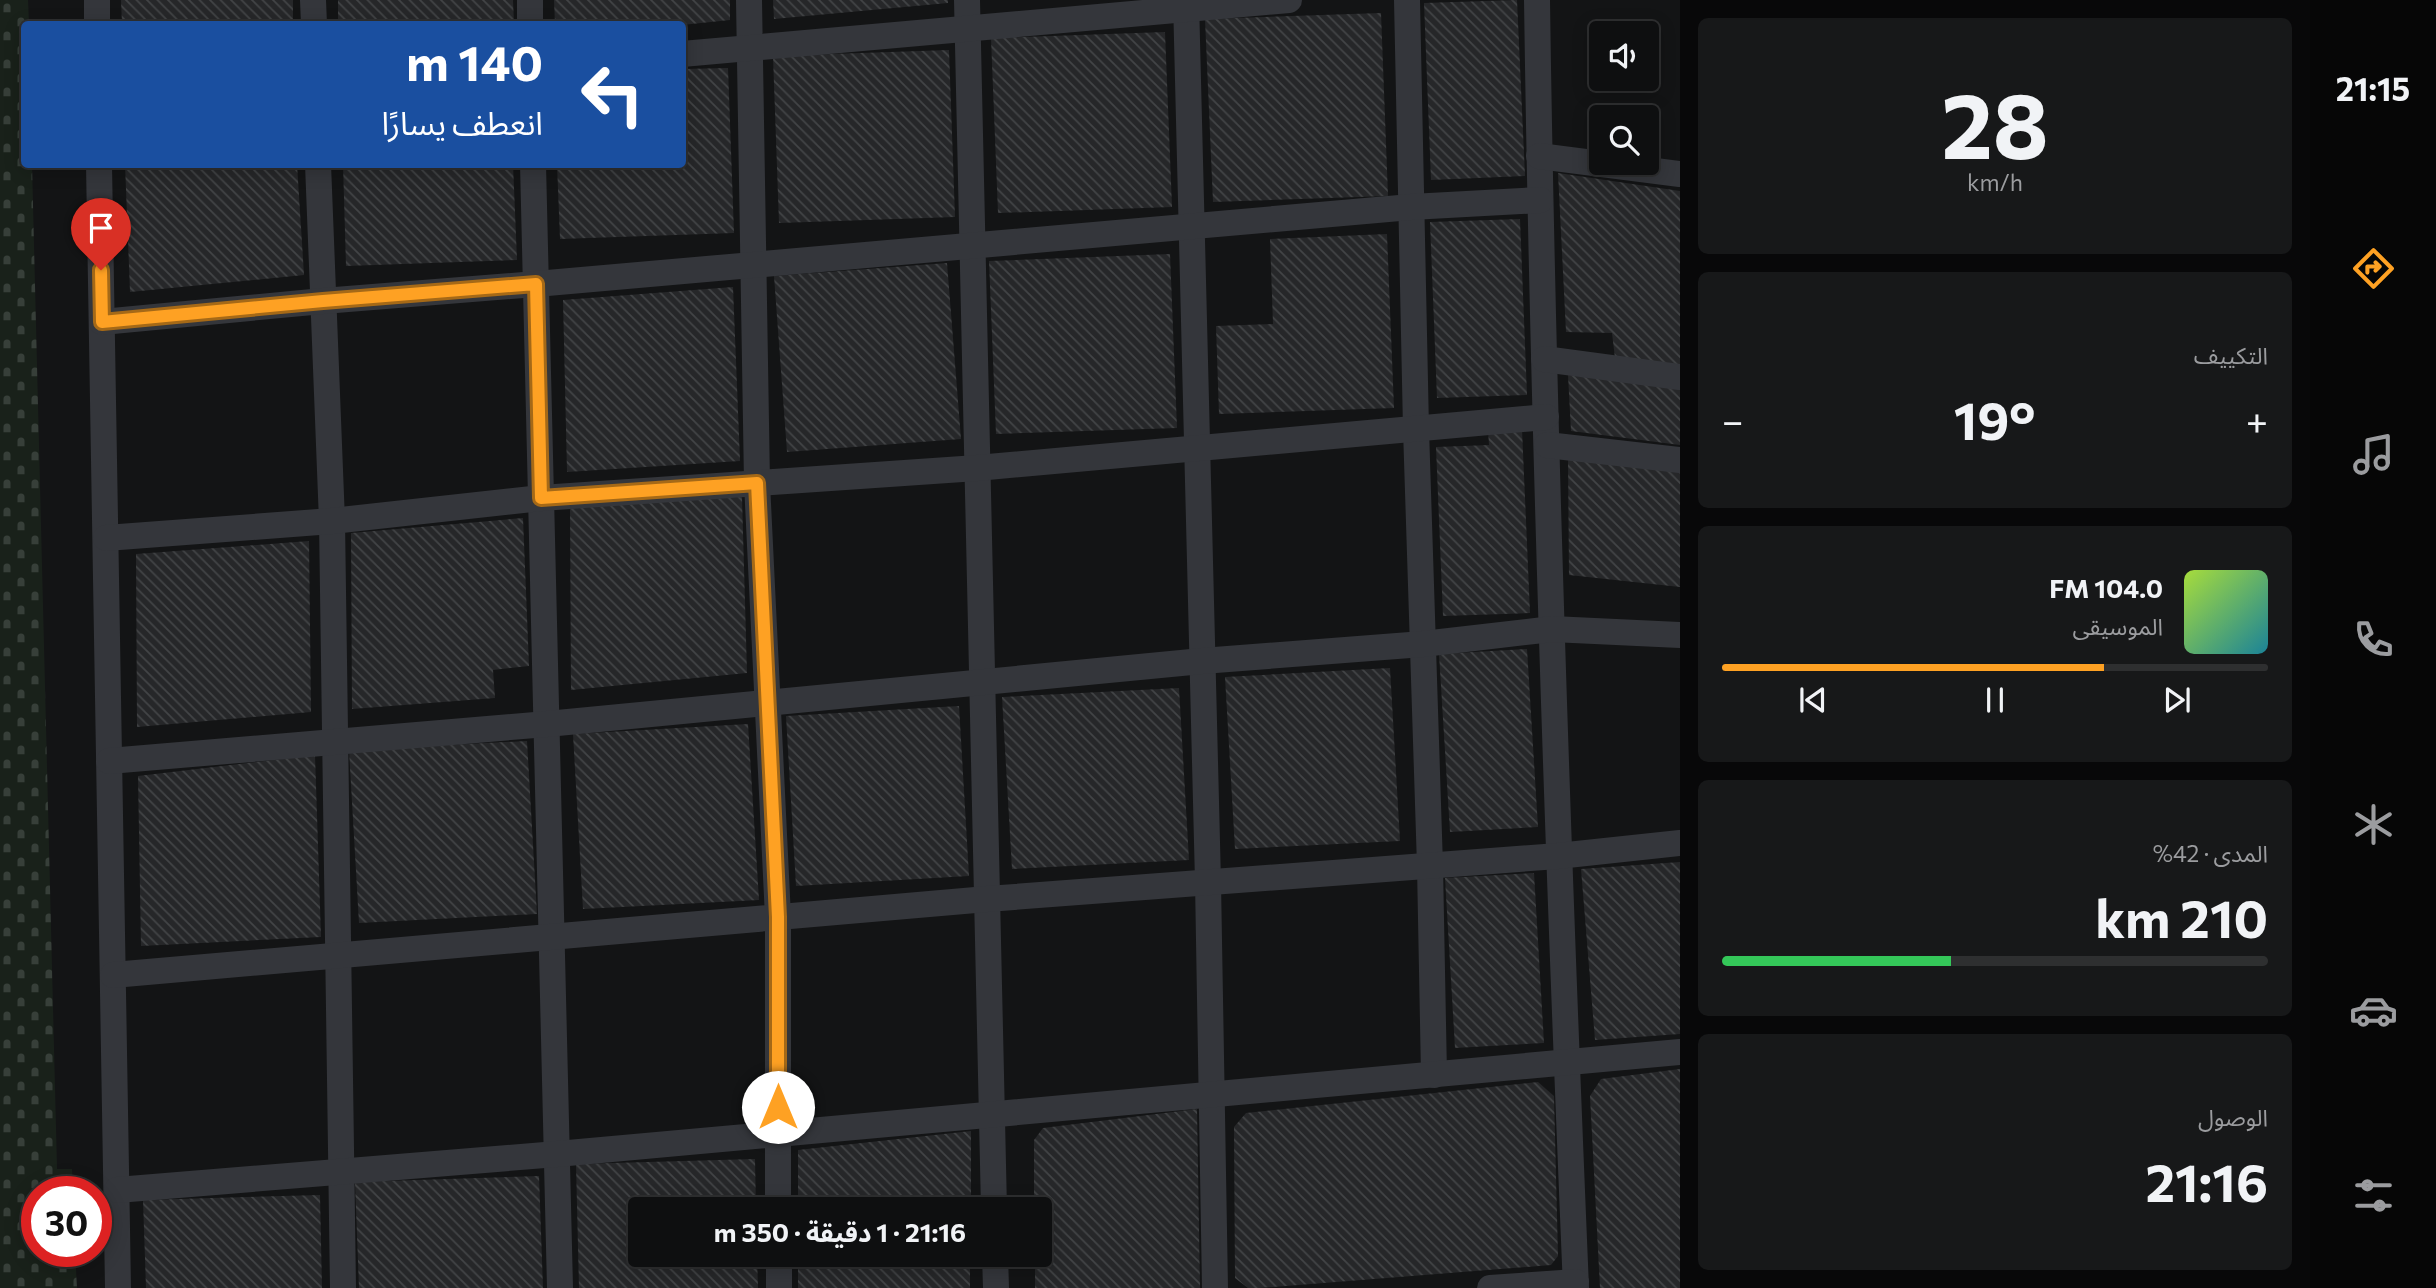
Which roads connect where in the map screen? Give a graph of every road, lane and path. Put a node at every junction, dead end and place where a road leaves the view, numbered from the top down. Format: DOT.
graph roads {
  1 [pos="97,0"];
  2 [pos="313,0"];
  3 [pos="530,0"];
  4 [pos="749,0"];
  5 [pos="967,0"];
  6 [pos="1289,0"];
  7 [pos="1407,0"];
  8 [pos="1537,0"];
  9 [pos="1186,5"];
  10 [pos="97,21"];
  11 [pos="314,21"];
  12 [pos="530,21"];
  13 [pos="968,29"];
  14 [pos="751,48"];
  15 [pos="686,54"];
  16 [pos="1539,156"];
  17 [pos="99,168"];
  18 [pos="318,168"];
  19 [pos="533,168"];
  20 [pos="1680,174"];
  21 [pos="1540,200"];
  22 [pos="1411,207"];
  23 [pos="1190,226"];
  24 [pos="972,245"];
  25 [pos="754,264"];
  26 [pos="536,284"];
  27 [pos="323,301"];
  28 [pos="102,322"];
  29 [pos="1544,359"];
  30 [pos="1680,377"];
  31 [pos="1546,417"];
  32 [pos="1416,429"];
  33 [pos="1547,445"];
  34 [pos="1196,449"];
  35 [pos="1680,460"];
  36 [pos="977,468"];
  37 [pos="757,483"];
  38 [pos="541,498"];
  39 [pos="332,521"];
  40 [pos="106,538"];
  41 [pos="1552,629"];
  42 [pos="1680,635"];
  43 [pos="1423,644"];
  44 [pos="1202,661"];
  45 [pos="982,681"];
  46 [pos="768,702"];
  47 [pos="547,724"];
  48 [pos="335,741"];
  49 [pos="109,761"];
  50 [pos="1680,843"];
  51 [pos="1558,856"];
  52 [pos="1430,866"];
  53 [pos="1208,882"];
  54 [pos="987,899"];
  55 [pos="778,917"];
  56 [pos="552,938"];
  57 [pos="337,956"];
  58 [pos="113,975"];
  59 [pos="1680,1052"];
  60 [pos="1567,1063"];
  61 [pos="1434,1075"];
  62 [pos="1211,1094"];
  63 [pos="992,1114"];
  64 [pos="778,1133"];
  65 [pos="557,1154"];
  66 [pos="340,1171"];
  67 [pos="117,1190"];
  68 [pos="778,1197"];
  69 [pos="994,1197"];
  70 [pos="779,1267"];
  71 [pos="995,1267"];
  72 [pos="1576,1285"];
  73 [pos="118,1288"];
  74 [pos="343,1288"];
  75 [pos="560,1288"];
  76 [pos="779,1288"];
  77 [pos="996,1288"];
  78 [pos="1215,1288"];
  79 [pos="1490,1288"];
  1 -- 10 [label="street"];
  2 -- 11 [label="street"];
  3 -- 12 [label="street"];
  4 -- 14 [label="street"];
  5 -- 13 [label="street"];
  6 -- 9 [label="street"];
  7 -- 22 [label="street"];
  8 -- 16 [label="street"];
  9 -- 13 [label="street"];
  9 -- 23 [label="street"];
  13 -- 14 [label="street"];
  13 -- 24 [label="street"];
  14 -- 15 [label="street"];
  14 -- 25 [label="street"];
  16 -- 20 [label="street"];
  16 -- 21 [label="street"];
  17 -- 28 [label="street"];
  18 -- 27 [label="street"];
  19 -- 26 [label="street"];
  21 -- 22 [label="street"];
  21 -- 29 [label="street"];
  22 -- 23 [label="street"];
  22 -- 32 [label="street"];
  23 -- 24 [label="street"];
  23 -- 34 [label="street"];
  24 -- 25 [label="street"];
  24 -- 36 [label="street"];
  25 -- 26 [label="street"];
  25 -- 37 [label="street"];
  26 -- 27 [label="street"];
  26 -- 38 [label="street"];
  27 -- 28 [label="street"];
  27 -- 39 [label="street"];
  28 -- 40 [label="street"];
  29 -- 30 [label="street"];
  29 -- 31 [label="street"];
  31 -- 32 [label="street"];
  31 -- 33 [label="street"];
  32 -- 34 [label="street"];
  32 -- 43 [label="street"];
  33 -- 35 [label="street"];
  33 -- 41 [label="street"];
  34 -- 36 [label="street"];
  34 -- 44 [label="street"];
  36 -- 37 [label="street"];
  36 -- 45 [label="street"];
  37 -- 38 [label="street"];
  37 -- 46 [label="street"];
  38 -- 39 [label="street"];
  38 -- 47 [label="street"];
  39 -- 40 [label="street"];
  39 -- 48 [label="street"];
  40 -- 49 [label="street"];
  41 -- 42 [label="street"];
  41 -- 43 [label="street"];
  41 -- 51 [label="street"];
  43 -- 44 [label="street"];
  43 -- 52 [label="street"];
  44 -- 45 [label="street"];
  44 -- 53 [label="street"];
  45 -- 46 [label="street"];
  45 -- 54 [label="street"];
  46 -- 47 [label="street"];
  46 -- 55 [label="street"];
  47 -- 48 [label="street"];
  47 -- 56 [label="street"];
  48 -- 49 [label="street"];
  48 -- 57 [label="street"];
  49 -- 58 [label="street"];
  50 -- 51 [label="street"];
  51 -- 52 [label="street"];
  51 -- 60 [label="street"];
  52 -- 53 [label="street"];
  52 -- 61 [label="street"];
  53 -- 54 [label="street"];
  53 -- 62 [label="street"];
  54 -- 55 [label="street"];
  54 -- 63 [label="street"];
  55 -- 56 [label="street"];
  55 -- 64 [label="street"];
  56 -- 57 [label="street"];
  56 -- 65 [label="street"];
  57 -- 58 [label="street"];
  57 -- 66 [label="street"];
  58 -- 67 [label="street"];
  59 -- 60 [label="street"];
  60 -- 61 [label="street"];
  60 -- 72 [label="street"];
  61 -- 62 [label="street"];
  62 -- 63 [label="street"];
  62 -- 78 [label="street"];
  63 -- 64 [label="street"];
  63 -- 69 [label="street"];
  64 -- 65 [label="street"];
  64 -- 68 [label="street"];
  65 -- 66 [label="street"];
  65 -- 75 [label="street"];
  66 -- 67 [label="street"];
  66 -- 74 [label="street"];
  67 -- 73 [label="street"];
  70 -- 76 [label="street"];
  71 -- 77 [label="street"];
  72 -- 79 [label="street"];
}
